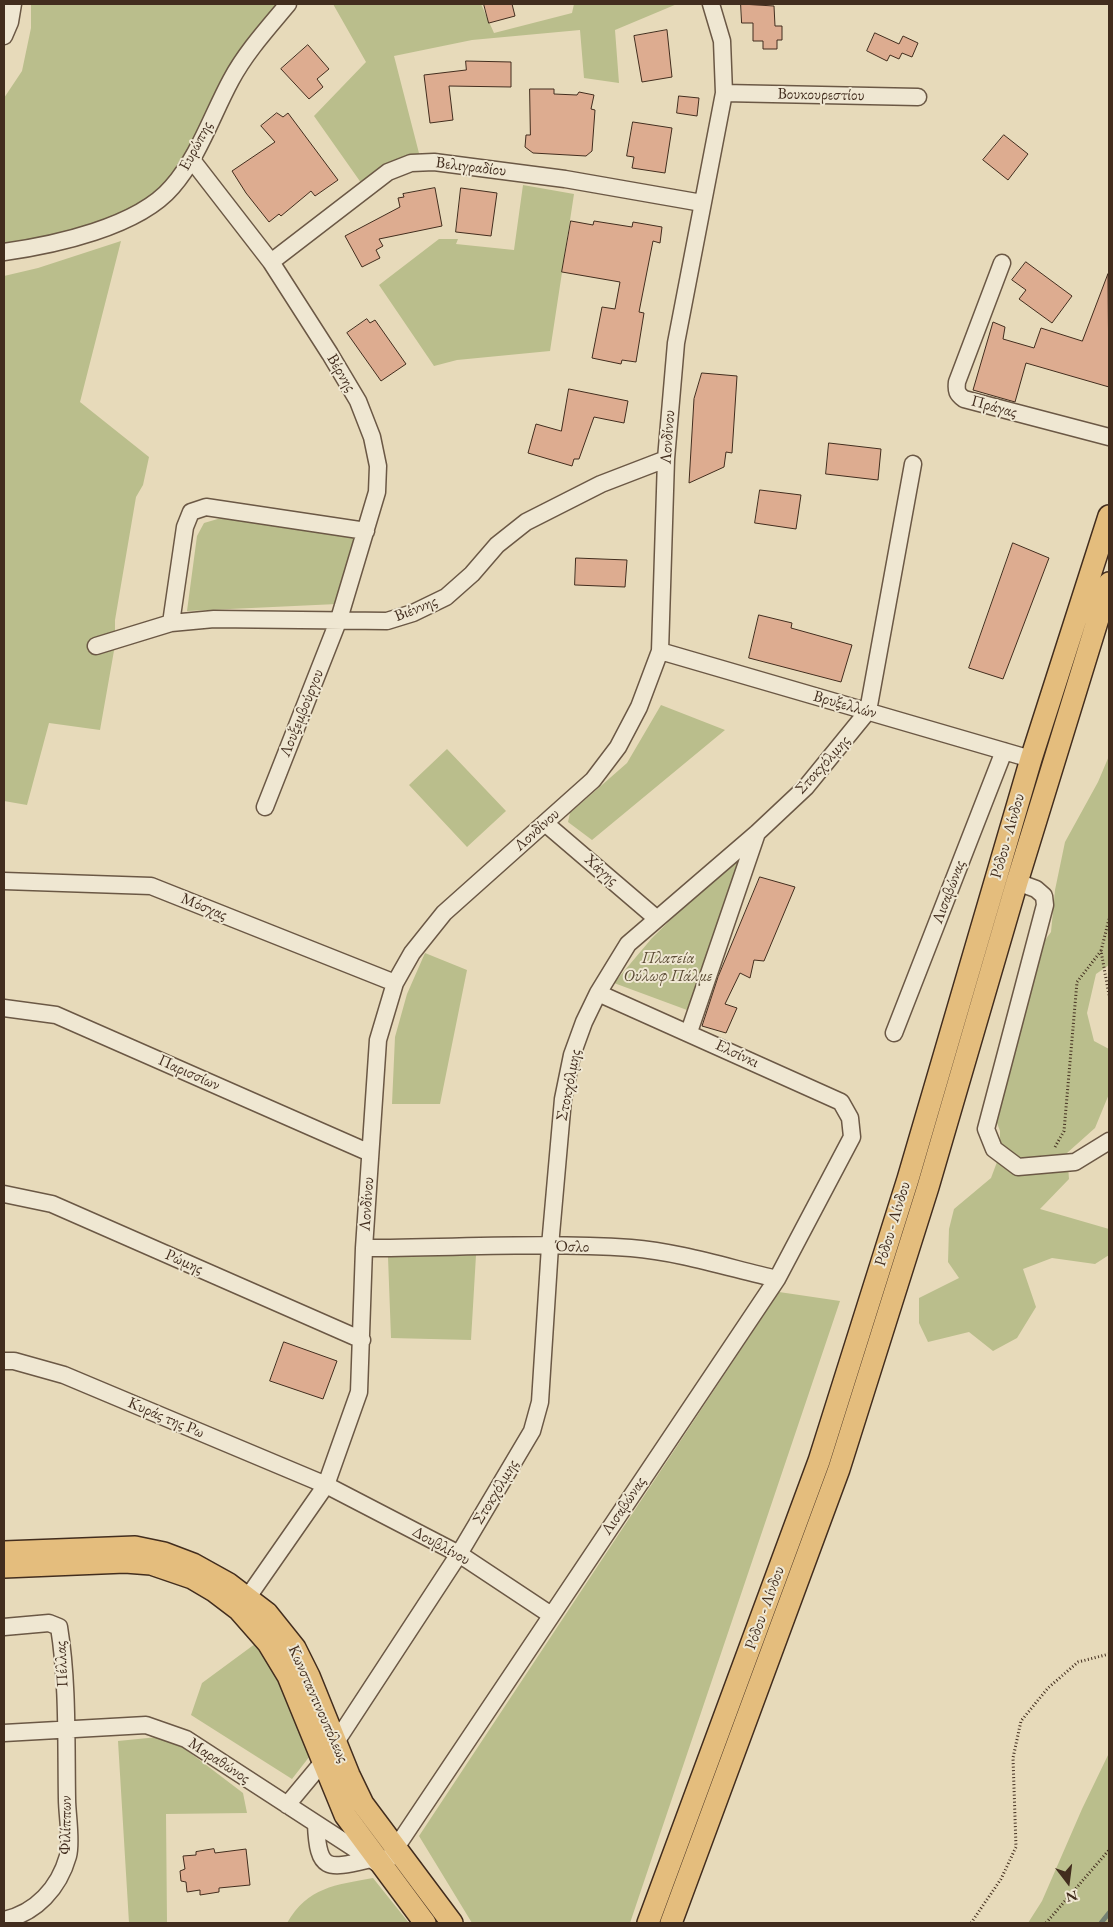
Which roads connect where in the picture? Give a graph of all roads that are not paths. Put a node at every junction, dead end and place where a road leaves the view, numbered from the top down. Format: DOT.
graph roads {
  1 [pos="13,4"];
  2 [pos="288,4"];
  3 [pos="711,4"];
  4 [pos="4,36"];
  5 [pos="724,93"];
  6 [pos="918,97"];
  7 [pos="192,160"];
  8 [pos="702,202"];
  9 [pos="4,252"];
  10 [pos="271,262"];
  11 [pos="1002,263"];
  12 [pos="1109,437"];
  13 [pos="666,459"];
  14 [pos="913,464"];
  15 [pos="1109,516"];
  16 [pos="366,531"];
  17 [pos="1109,583"];
  18 [pos="339,619"];
  19 [pos="171,622"];
  20 [pos="96,646"];
  21 [pos="660,651"];
  22 [pos="868,711"];
  23 [pos="1004,751"];
  24 [pos="1031,759"];
  25 [pos="265,806"];
  26 [pos="545,823"];
  27 [pos="757,833"];
  28 [pos="4,881"];
  29 [pos="1018,882"];
  30 [pos="656,918"];
  31 [pos="395,982"];
  32 [pos="598,993"];
  33 [pos="4,1008"];
  34 [pos="689,1032"];
  35 [pos="894,1033"];
  36 [pos="852,1137"];
  37 [pos="1109,1141"];
  38 [pos="370,1153"];
  39 [pos="4,1194"];
  40 [pos="550,1246"];
  41 [pos="364,1248"];
  42 [pos="776,1279"];
  43 [pos="362,1340"];
  44 [pos="4,1361"];
  45 [pos="326,1485"];
  46 [pos="4,1552"];
  47 [pos="459,1554"];
  48 [pos="4,1567"];
  49 [pos="243,1604"];
  50 [pos="551,1615"];
  51 [pos="4,1627"];
  52 [pos="65,1728"];
  53 [pos="4,1732"];
  54 [pos="336,1742"];
  55 [pos="322,1763"];
  56 [pos="286,1805"];
  57 [pos="316,1824"];
  58 [pos="390,1841"];
  59 [pos="374,1857"];
  60 [pos="4,1920"];
  61 [pos="426,1923"];
  62 [pos="452,1923"];
  63 [pos="648,1923"];
  64 [pos="671,1923"];
  1 -- 4 [label="street"];
  2 -- 7 [label="street, Ευρώπης"];
  3 -- 5 [label="street, Λονδίνου"];
  5 -- 6 [label="street, Βουκουρεστίου"];
  5 -- 8 [label="street, Λονδίνου"];
  7 -- 9 [label="street, Ευρώπης"];
  7 -- 10 [label="street, Βέρνης"];
  8 -- 10 [label="street, Βελιγραδίου"];
  8 -- 13 [label="street, Λονδίνου"];
  10 -- 16 [label="street, Βέρνης"];
  11 -- 12 [label="street, Πράγας"];
  13 -- 18 [label="street, Βιέννης"];
  13 -- 21 [label="street, Λονδίνου"];
  14 -- 22 [label="street, Στοκχόλμης"];
  15 -- 24 [label="main road, Ρόδου - Λίνδου"];
  16 -- 18 [label="street, Βέρνης"];
  16 -- 19 [label="street"];
  17 -- 29 [label="main road, Ρόδου - Λίνδου"];
  18 -- 19 [label="street, Βιέννης"];
  18 -- 25 [label="street, Λουξεμβούργου"];
  19 -- 20 [label="street, Βιέννης"];
  21 -- 22 [label="street, Βρυξελλών"];
  21 -- 26 [label="street, Λονδίνου"];
  22 -- 23 [label="street, Βρυξελλών"];
  22 -- 27 [label="street, Στοκχόλμης"];
  23 -- 24 [label="street, Βρυξελλών"];
  23 -- 35 [label="street, Λισαβώνας"];
  24 -- 63 [label="main road, Ρόδου - Λίνδου"];
  26 -- 30 [label="street, Χάγης"];
  26 -- 31 [label="street, Λονδίνου"];
  27 -- 30 [label="street, Στοκχόλμης"];
  27 -- 34 [label="street"];
  28 -- 31 [label="street, Μόσχας"];
  29 -- 37 [label="street"];
  29 -- 64 [label="main road, Ρόδου - Λίνδου"];
  30 -- 32 [label="street, Στοκχόλμης"];
  31 -- 38 [label="street, Λονδίνου"];
  32 -- 34 [label="street, Ελσίνκι"];
  32 -- 40 [label="street, Στοκχόλμης"];
  33 -- 38 [label="street, Παρισσίων"];
  34 -- 36 [label="street, Ελσίνκι"];
  36 -- 42 [label="street, Λισαβώνας"];
  38 -- 41 [label="street, Λονδίνου"];
  39 -- 43 [label="street, Ρώμης"];
  40 -- 41 [label="street, Όσλο"];
  40 -- 42 [label="street, Όσλο"];
  40 -- 47 [label="street, Στοκχόλμης"];
  41 -- 43 [label="street, Λονδίνου"];
  42 -- 50 [label="street, Λισαβώνας"];
  43 -- 45 [label="street, Λονδίνου"];
  44 -- 45 [label="street, Κυράς της Ρω"];
  45 -- 47 [label="street, Δουβλίνου"];
  45 -- 49 [label="street, Λονδίνου"];
  46 -- 49 [label="main road, Κωνσταντινουπόλεως"];
  47 -- 50 [label="street, Δουβλίνου"];
  47 -- 54 [label="street, Στοκχόλμης"];
  48 -- 49 [label="main road, Κωνσταντινουπόλεως"];
  49 -- 54 [label="main road, Κωνσταντινουπόλεως"];
  49 -- 55 [label="main road, Κωνσταντινουπόλεως"];
  50 -- 58 [label="street, Λισαβώνας"];
  51 -- 52 [label="street, Πέλλας"];
  52 -- 53 [label="street, Μαραθώνος"];
  52 -- 56 [label="street, Μαραθώνος"];
  52 -- 60 [label="street, Φιλίππων"];
  54 -- 55 [label="street, Στοκχόλμης"];
  54 -- 58 [label="main road, Κωνσταντινουπόλεως"];
  55 -- 56 [label="street, Στοκχόλμης"];
  55 -- 59 [label="main road, Κωνσταντινουπόλεως"];
  56 -- 57 [label="street, Μαραθώνος"];
  57 -- 59 [label="street, Μαραθώνος"];
  57 -- 59 [label="street"];
  58 -- 59 [label="street, Λισαβώνας"];
  58 -- 62 [label="main road, Κωνσταντινουπόλεως"];
  59 -- 61 [label="main road, Κωνσταντινουπόλεως"];
}
